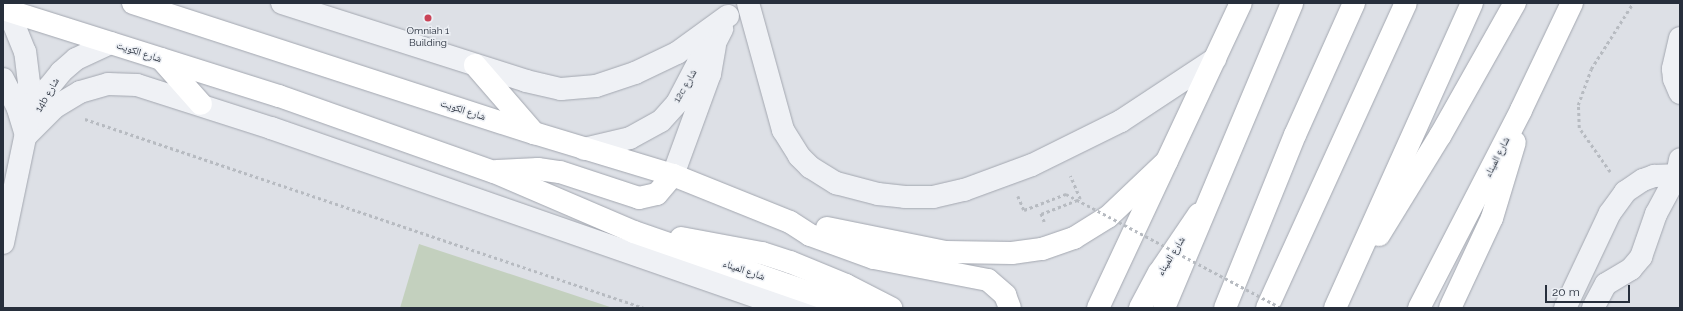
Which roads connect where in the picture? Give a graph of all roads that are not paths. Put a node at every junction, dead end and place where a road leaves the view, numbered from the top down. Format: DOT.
graph roads {
  1 [pos="133,3"];
  2 [pos="282,3"];
  3 [pos="748,3"];
  4 [pos="1241,3"];
  5 [pos="1292,3"];
  6 [pos="1354,3"];
  7 [pos="1472,3"];
  8 [pos="1515,3"];
  9 [pos="1572,3"];
  10 [pos="4,9"];
  11 [pos="731,10"];
  12 [pos="1403,10"];
  13 [pos="1680,38"];
  14 [pos="111,43"];
  15 [pos="715,43"];
  16 [pos="161,59"];
  17 [pos="1215,59"];
  18 [pos="475,65"];
  19 [pos="3,80"];
  20 [pos="1680,93"];
  21 [pos="201,104"];
  22 [pos="1521,110"];
  23 [pos="26,132"];
  24 [pos="534,133"];
  25 [pos="584,149"];
  26 [pos="1167,161"];
  27 [pos="1679,170"];
  28 [pos="494,172"];
  29 [pos="673,175"];
  30 [pos="1205,206"];
  31 [pos="790,222"];
  32 [pos="634,232"];
  33 [pos="3,243"];
  34 [pos="826,299"];
  35 [pos="1340,299"];
  36 [pos="854,308"];
  37 [pos="891,308"];
  38 [pos="1010,308"];
  39 [pos="1098,308"];
  40 [pos="1140,308"];
  41 [pos="1164,308"];
  42 [pos="1225,308"];
  43 [pos="1267,308"];
  44 [pos="1419,308"];
  45 [pos="1450,308"];
  46 [pos="1565,308"];
  47 [pos="1593,308"];
  1 -- 24 [label="main road, شارع الكويت"];
  2 -- 18 [label="street"];
  3 -- 17 [label="street"];
  4 -- 17 [label="main road"];
  5 -- 30 [label="main road"];
  6 -- 42 [label="main road"];
  7 -- 35 [label="main road"];
  8 -- 35 [label="main road"];
  9 -- 22 [label="main road, شارع الميناء"];
  10 -- 14 [label="main road, شارع الكويت"];
  10 -- 23 [label="street, 14b شارع"];
  11 -- 15 [label="street, 12c شارع"];
  11 -- 18 [label="street"];
  12 -- 43 [label="main road"];
  13 -- 20 [label="street"];
  14 -- 16 [label="main road, شارع الكويت"];
  14 -- 23 [label="street, 14b شارع"];
  15 -- 25 [label="street, 12c شارع"];
  15 -- 29 [label="street, 12c شارع"];
  16 -- 21 [label="main road"];
  16 -- 28 [label="main road, شارع الكويت"];
  17 -- 26 [label="main road"];
  18 -- 24 [label="main road"];
  19 -- 23 [label="street"];
  21 -- 23 [label="street"];
  21 -- 34 [label="street"];
  22 -- 44 [label="main road, شارع الميناء"];
  22 -- 45 [label="main road"];
  23 -- 33 [label="street, 14b شارع"];
  24 -- 25 [label="main road, شارع الكويت"];
  25 -- 29 [label="main road, شارع الكويت"];
  26 -- 31 [label="main road"];
  26 -- 39 [label="main road"];
  27 -- 46 [label="street"];
  27 -- 47 [label="street"];
  28 -- 29 [label="main road"];
  28 -- 32 [label="main road, شارع الكويت"];
  29 -- 31 [label="main road, شارع الكويت"];
  30 -- 40 [label="main road, شارع الميناء"];
  30 -- 41 [label="main road"];
  31 -- 38 [label="main road"];
  32 -- 34 [label="main road, شارع الميناء"];
  32 -- 37 [label="main road"];
  34 -- 36 [label="main road, شارع الميناء"];
}
